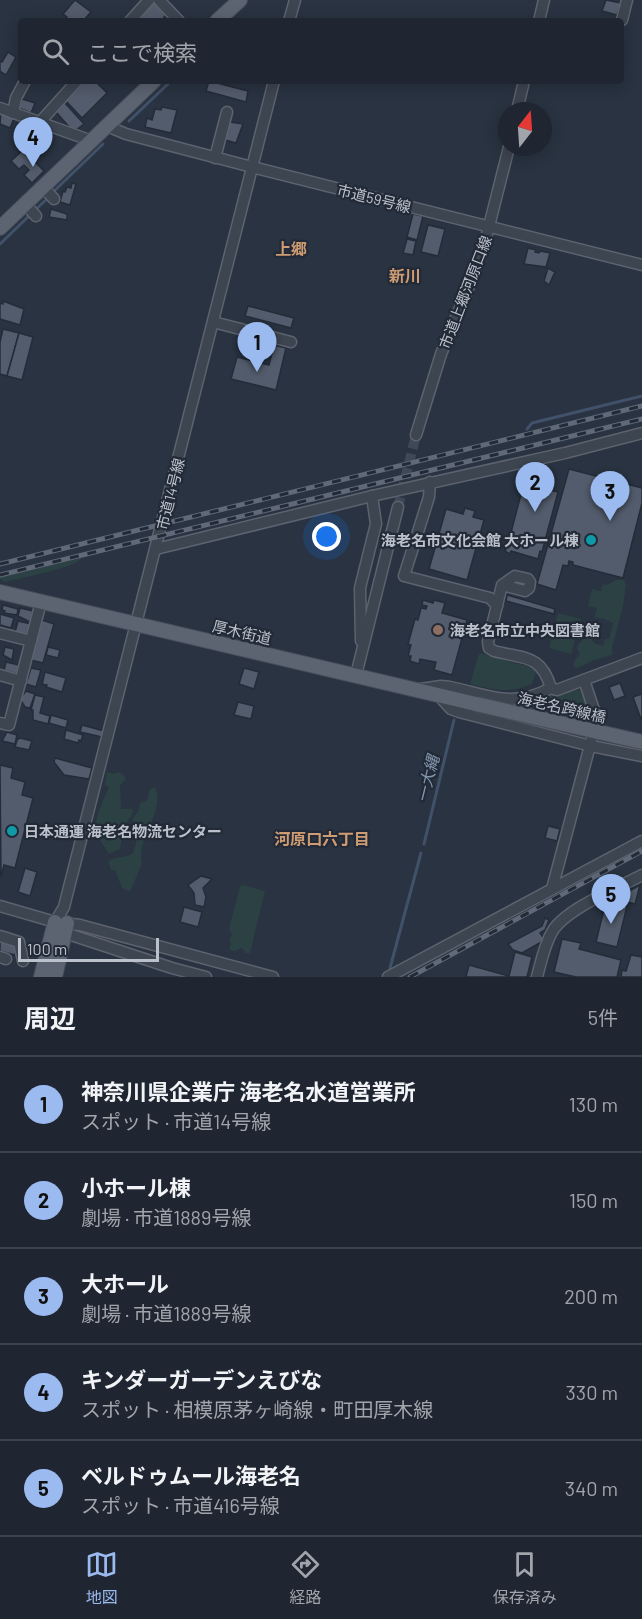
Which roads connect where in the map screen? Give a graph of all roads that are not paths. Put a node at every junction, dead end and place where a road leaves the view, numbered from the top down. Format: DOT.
graph roads {
  1 [pos="149,0"];
  2 [pos="159,0"];
  3 [pos="240,0"];
  4 [pos="295,0"];
  5 [pos="544,0"];
  6 [pos="627,0"];
  7 [pos="133,18"];
  8 [pos="176,18"];
  9 [pos="220,18"];
  10 [pos="290,18"];
  11 [pos="540,18"];
  12 [pos="622,18"];
  13 [pos="23,84"];
  14 [pos="74,84"];
  15 [pos="151,84"];
  16 [pos="273,84"];
  17 [pos="523,84"];
  18 [pos="519,102"];
  19 [pos="0,108"];
  20 [pos="227,112"];
  21 [pos="13,113"];
  22 [pos="40,122"];
  23 [pos="107,126"];
  24 [pos="92,141"];
  25 [pos="506,156"];
  26 [pos="215,158"];
  27 [pos="252,168"];
  28 [pos="489,227"];
  29 [pos="0,228"];
  30 [pos="642,265"];
  31 [pos="213,322"];
  32 [pos="291,342"];
  33 [pos="642,433"];
  34 [pos="416,435"];
  35 [pos="430,482"];
  36 [pos="372,495"];
  37 [pos="398,507"];
  38 [pos="156,549"];
  39 [pos="502,585"];
  40 [pos="0,592"];
  41 [pos="41,602"];
  42 [pos="497,606"];
  43 [pos="137,624"];
  44 [pos="0,633"];
  45 [pos="31,640"];
  46 [pos="362,653"];
  47 [pos="642,658"];
  48 [pos="0,675"];
  49 [pos="356,675"];
  50 [pos="584,680"];
  51 [pos="21,681"];
  52 [pos="550,688"];
  53 [pos="415,690"];
  54 [pos="440,696"];
  55 [pos="476,704"];
  56 [pos="0,723"];
  57 [pos="642,742"];
  58 [pos="591,746"];
  59 [pos="642,756"];
  60 [pos="642,841"];
  61 [pos="642,875"];
  62 [pos="552,889"];
  63 [pos="0,906"];
  64 [pos="62,926"];
  65 [pos="0,936"];
  66 [pos="23,961"];
  67 [pos="40,977"];
  68 [pos="55,977"];
  69 [pos="206,977"];
  70 [pos="273,977"];
  71 [pos="388,977"];
  72 [pos="537,977"];
  1 -- 7 [label="street"];
  2 -- 8 [label="street"];
  3 -- 9 [label="main road"];
  4 -- 10 [label="street"];
  5 -- 11 [label="street"];
  6 -- 12 [label="street"];
  13 -- 21 [label="street"];
  14 -- 22 [label="street"];
  15 -- 23 [label="main road"];
  16 -- 27 [label="street, 市道14号線"];
  17 -- 18 [label="street"];
  19 -- 21 [label="street"];
  20 -- 26 [label="street"];
  21 -- 22 [label="street"];
  22 -- 24 [label="street"];
  23 -- 24 [label="main road"];
  23 -- 26 [label="street, 市道59号線"];
  24 -- 29 [label="main road"];
  25 -- 28 [label="street, 市道上郷河原口線"];
  26 -- 27 [label="street, 市道59号線"];
  27 -- 28 [label="street, 市道59号線"];
  27 -- 31 [label="street, 市道14号線"];
  28 -- 30 [label="street, 市道59号線"];
  28 -- 34 [label="street, 市道上郷河原口線"];
  31 -- 32 [label="street"];
  31 -- 38 [label="street, 市道14号線"];
  33 -- 35 [label="street"];
  35 -- 36 [label="street"];
  35 -- 42 [label="street"];
  36 -- 38 [label="street"];
  36 -- 46 [label="street"];
  37 -- 46 [label="street"];
  38 -- 43 [label="street, 市道14号線"];
  39 -- 42 [label="street"];
  40 -- 41 [label="main road, 厚木街道"];
  41 -- 43 [label="main road, 厚木街道"];
  41 -- 45 [label="street"];
  42 -- 52 [label="street"];
  43 -- 49 [label="main road, 厚木街道"];
  43 -- 64 [label="street, 市道14号線"];
  44 -- 45 [label="street"];
  45 -- 51 [label="street"];
  46 -- 49 [label="street"];
  47 -- 50 [label="street"];
  48 -- 51 [label="street"];
  49 -- 53 [label="main road, 厚木街道"];
  50 -- 52 [label="street"];
  50 -- 58 [label="street"];
  51 -- 56 [label="street"];
  52 -- 53 [label="street"];
  53 -- 54 [label="main road, 厚木街道"];
  54 -- 55 [label="main road, 厚木街道"];
  54 -- 58 [label="street"];
  55 -- 57 [label="main road, 海老名跨線橋, bridge"];
  58 -- 59 [label="street"];
  58 -- 62 [label="street"];
  60 -- 62 [label="street"];
  61 -- 72 [label="street"];
  62 -- 71 [label="street"];
  63 -- 64 [label="street"];
  64 -- 67 [label="main road"];
  64 -- 68 [label="main road"];
  64 -- 69 [label="street"];
  64 -- 70 [label="street"];
  65 -- 66 [label="street"];
}
